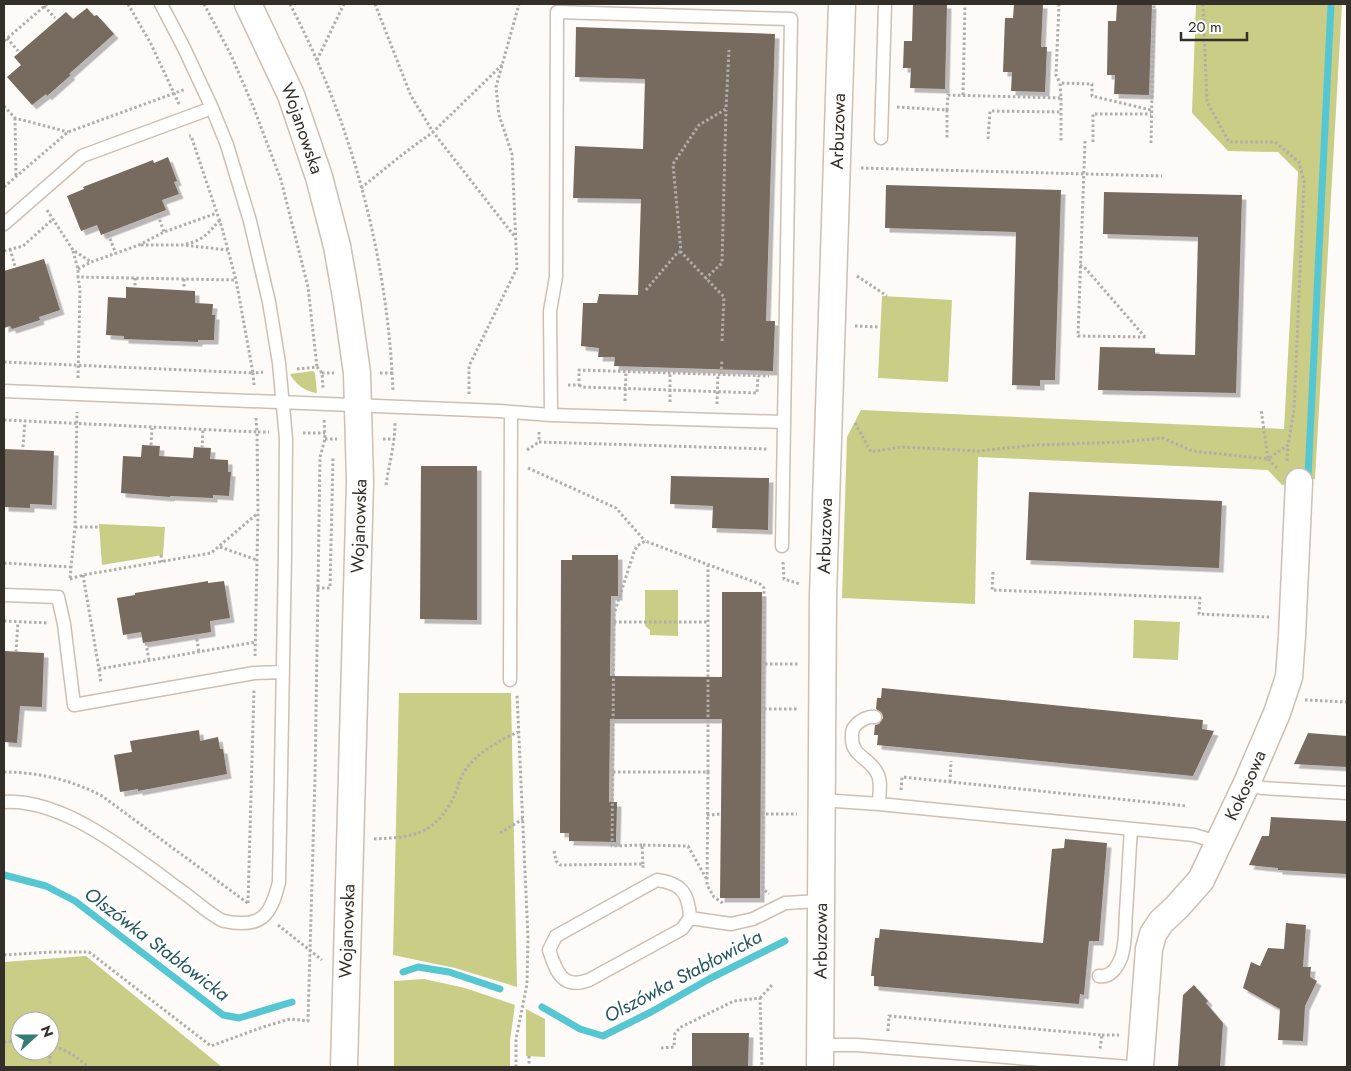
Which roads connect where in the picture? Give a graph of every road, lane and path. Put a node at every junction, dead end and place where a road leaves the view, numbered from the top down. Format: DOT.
graph roads {
  1 [pos="128,4"];
  2 [pos="161,4"];
  3 [pos="204,4"];
  4 [pos="248,4"];
  5 [pos="290,4"];
  6 [pos="344,4"];
  7 [pos="374,4"];
  8 [pos="519,4"];
  9 [pos="842,4"];
  10 [pos="885,4"];
  11 [pos="964,4"];
  12 [pos="1059,4"];
  13 [pos="1154,4"];
  14 [pos="1203,4"];
  15 [pos="45,5"];
  16 [pos="55,18"];
  17 [pos="7,38"];
  18 [pos="4,42"];
  19 [pos="729,50"];
  20 [pos="18,51"];
  21 [pos="317,60"];
  22 [pos="504,63"];
  23 [pos="1060,83"];
  24 [pos="175,94"];
  25 [pos="963,95"];
  26 [pos="1061,98"];
  27 [pos="4,106"];
  28 [pos="893,107"];
  29 [pos="212,108"];
  30 [pos="726,109"];
  31 [pos="947,110"];
  32 [pos="1061,112"];
  33 [pos="1151,112"];
  34 [pos="14,118"];
  35 [pos="184,118"];
  36 [pos="219,125"];
  37 [pos="68,132"];
  38 [pos="433,132"];
  39 [pos="184,135"];
  40 [pos="191,136"];
  41 [pos="881,138"];
  42 [pos="947,139"];
  43 [pos="988,140"];
  44 [pos="1062,141"];
  45 [pos="1085,141"];
  46 [pos="1093,142"];
  47 [pos="1151,143"];
  48 [pos="858,168"];
  49 [pos="1084,174"];
  50 [pos="1162,176"];
  51 [pos="16,177"];
  52 [pos="4,187"];
  53 [pos="361,188"];
  54 [pos="45,206"];
  55 [pos="217,213"];
  56 [pos="158,215"];
  57 [pos="53,219"];
  58 [pos="220,220"];
  59 [pos="4,224"];
  60 [pos="164,232"];
  61 [pos="108,234"];
  62 [pos="515,238"];
  63 [pos="139,245"];
  64 [pos="183,245"];
  65 [pos="10,250"];
  66 [pos="73,250"];
  67 [pos="228,250"];
  68 [pos="4,251"];
  69 [pos="681,252"];
  70 [pos="116,254"];
  71 [pos="91,262"];
  72 [pos="1080,265"];
  73 [pos="15,266"];
  74 [pos="78,269"];
  75 [pos="850,271"];
  76 [pos="78,277"];
  77 [pos="135,278"];
  78 [pos="184,279"];
  79 [pos="706,279"];
  80 [pos="236,280"];
  81 [pos="135,286"];
  82 [pos="184,289"];
  83 [pos="646,290"];
  84 [pos="887,296"];
  85 [pos="848,326"];
  86 [pos="880,327"];
  87 [pos="722,341"];
  88 [pos="722,360"];
  89 [pos="4,362"];
  90 [pos="78,366"];
  91 [pos="317,367"];
  92 [pos="280,371"];
  93 [pos="393,372"];
  94 [pos="322,373"];
  95 [pos="721,374"];
  96 [pos="758,376"];
  97 [pos="785,376"];
  98 [pos="579,385"];
  99 [pos="551,386"];
  100 [pos="4,391"];
  101 [pos="76,394"];
  102 [pos="283,403"];
  103 [pos="358,405"];
  104 [pos="1261,409"];
  105 [pos="469,410"];
  106 [pos="511,412"];
  107 [pos="551,415"];
  108 [pos="4,420"];
  109 [pos="25,421"];
  110 [pos="784,422"];
  111 [pos="855,423"];
  112 [pos="78,424"];
  113 [pos="539,426"];
  114 [pos="152,428"];
  115 [pos="203,430"];
  116 [pos="325,439"];
  117 [pos="333,439"];
  118 [pos="151,445"];
  119 [pos="23,447"];
  120 [pos="202,448"];
  121 [pos="784,449"];
  122 [pos="1268,459"];
  123 [pos="511,461"];
  124 [pos="1299,482"];
  125 [pos="258,513"];
  126 [pos="75,527"];
  127 [pos="99,528"];
  128 [pos="645,541"];
  129 [pos="782,546"];
  130 [pos="220,547"];
  131 [pos="161,555"];
  132 [pos="258,560"];
  133 [pos="162,562"];
  134 [pos="4,563"];
  135 [pos="708,564"];
  136 [pos="71,567"];
  137 [pos="993,572"];
  138 [pos="84,575"];
  139 [pos="70,578"];
  140 [pos="808,587"];
  141 [pos="317,588"];
  142 [pos="4,595"];
  143 [pos="58,597"];
  144 [pos="1275,617"];
  145 [pos="4,621"];
  146 [pos="18,622"];
  147 [pos="614,622"];
  148 [pos="708,622"];
  149 [pos="49,623"];
  150 [pos="196,634"];
  151 [pos="146,643"];
  152 [pos="16,652"];
  153 [pos="199,652"];
  154 [pos="149,660"];
  155 [pos="765,664"];
  156 [pos="807,664"];
  157 [pos="283,672"];
  158 [pos="254,673"];
  159 [pos="510,680"];
  160 [pos="1283,696"];
  161 [pos="1347,702"];
  162 [pos="807,708"];
  163 [pos="764,709"];
  164 [pos="876,716"];
  165 [pos="518,732"];
  166 [pos="951,762"];
  167 [pos="4,772"];
  168 [pos="613,772"];
  169 [pos="708,772"];
  170 [pos="950,782"];
  171 [pos="1247,783"];
  172 [pos="1347,794"];
  173 [pos="4,802"];
  174 [pos="879,804"];
  175 [pos="899,806"];
  176 [pos="1187,806"];
  177 [pos="813,807"];
  178 [pos="721,814"];
  179 [pos="762,814"];
  180 [pos="707,815"];
  181 [pos="524,818"];
  182 [pos="1131,829"];
  183 [pos="500,833"];
  184 [pos="373,839"];
  185 [pos="1220,842"];
  186 [pos="642,845"];
  187 [pos="554,851"];
  188 [pos="643,864"];
  189 [pos="707,880"];
  190 [pos="643,887"];
  191 [pos="771,896"];
  192 [pos="820,901"];
  193 [pos="248,903"];
  194 [pos="726,905"];
  195 [pos="266,916"];
  196 [pos="690,918"];
  197 [pos="310,950"];
  198 [pos="4,955"];
  199 [pos="1099,976"];
  200 [pos="772,985"];
  201 [pos="760,998"];
  202 [pos="887,1047"];
  203 [pos="661,1048"];
  204 [pos="60,1049"];
  205 [pos="529,1056"];
  206 [pos="820,1056"];
  207 [pos="1098,1064"];
  208 [pos="89,1067"];
  209 [pos="344,1067"];
  210 [pos="516,1067"];
  211 [pos="529,1067"];
  212 [pos="762,1067"];
  213 [pos="1130,1067"];
  214 [pos="1140,1067"];
  1 -- 24 [label="path"];
  2 -- 29 [label="lane"];
  3 -- 91 [label="path"];
  4 -- 103 [label="street, Wojanowska"];
  5 -- 21 [label="path"];
  6 -- 21 [label="path"];
  7 -- 38 [label="path"];
  8 -- 22 [label="path"];
  9 -- 177 [label="street, Arbuzowa"];
  10 -- 41 [label="lane"];
  11 -- 25 [label="path"];
  12 -- 23 [label="path"];
  13 -- 33 [label="path"];
  14 -- 122 [label="path"];
  15 -- 16 [label="path"];
  15 -- 17 [label="path"];
  17 -- 18 [label="path"];
  17 -- 20 [label="path"];
  19 -- 30 [label="path"];
  21 -- 53 [label="path"];
  22 -- 38 [label="path"];
  22 -- 62 [label="path"];
  23 -- 26 [label="path"];
  23 -- 33 [label="path"];
  24 -- 35 [label="path"];
  24 -- 37 [label="path"];
  25 -- 26 [label="path"];
  25 -- 31 [label="path"];
  26 -- 32 [label="path"];
  27 -- 34 [label="path"];
  28 -- 31 [label="path"];
  29 -- 35 [label="lane"];
  29 -- 36 [label="lane"];
  30 -- 69 [label="path"];
  30 -- 79 [label="path"];
  31 -- 42 [label="path"];
  32 -- 43 [label="path"];
  32 -- 44 [label="path"];
  33 -- 46 [label="path"];
  33 -- 47 [label="path"];
  34 -- 37 [label="path"];
  34 -- 51 [label="path"];
  35 -- 40 [label="path"];
  35 -- 59 [label="lane"];
  36 -- 40 [label="path"];
  36 -- 92 [label="lane"];
  37 -- 51 [label="path"];
  38 -- 53 [label="path"];
  38 -- 62 [label="path"];
  39 -- 40 [label="path"];
  40 -- 55 [label="path"];
  45 -- 49 [label="path"];
  48 -- 49 [label="path"];
  49 -- 50 [label="path"];
  49 -- 72 [label="path"];
  51 -- 52 [label="path"];
  53 -- 93 [label="path"];
  54 -- 57 [label="path"];
  55 -- 58 [label="path"];
  55 -- 60 [label="path"];
  56 -- 60 [label="path"];
  57 -- 65 [label="path"];
  57 -- 66 [label="path"];
  58 -- 64 [label="path"];
  58 -- 67 [label="path"];
  60 -- 63 [label="path"];
  61 -- 70 [label="path"];
  62 -- 105 [label="path"];
  63 -- 64 [label="path"];
  63 -- 70 [label="path"];
  64 -- 67 [label="path"];
  65 -- 68 [label="path"];
  65 -- 73 [label="path"];
  66 -- 71 [label="path"];
  66 -- 74 [label="path"];
  67 -- 80 [label="path"];
  69 -- 79 [label="path"];
  69 -- 83 [label="path"];
  70 -- 71 [label="path"];
  71 -- 74 [label="path"];
  72 -- 72 [label="path"];
  74 -- 76 [label="path"];
  75 -- 84 [label="path"];
  76 -- 77 [label="path"];
  76 -- 90 [label="path"];
  77 -- 78 [label="path"];
  77 -- 81 [label="path"];
  78 -- 80 [label="path"];
  78 -- 82 [label="path"];
  79 -- 87 [label="path"];
  80 -- 90 [label="path"];
  85 -- 86 [label="path"];
  88 -- 95 [label="path"];
  89 -- 90 [label="path"];
  90 -- 101 [label="path"];
  91 -- 92 [label="path"];
  91 -- 94 [label="path"];
  92 -- 102 [label="lane"];
  95 -- 96 [label="path"];
  95 -- 98 [label="path"];
  96 -- 97 [label="path"];
  96 -- 98 [label="path"];
  97 -- 99 [label="lane"];
  97 -- 110 [label="lane"];
  98 -- 99 [label="path"];
  99 -- 107 [label="lane"];
  100 -- 101 [label="lane"];
  101 -- 102 [label="lane"];
  101 -- 112 [label="path"];
  102 -- 103 [label="lane"];
  102 -- 157 [label="lane"];
  103 -- 105 [label="lane"];
  103 -- 209 [label="street, Wojanowska"];
  104 -- 122 [label="path"];
  105 -- 106 [label="lane"];
  106 -- 107 [label="lane"];
  106 -- 123 [label="lane"];
  107 -- 110 [label="lane"];
  108 -- 109 [label="path"];
  109 -- 112 [label="path"];
  109 -- 119 [label="path"];
  110 -- 121 [label="lane"];
  111 -- 122 [label="path"];
  112 -- 114 [label="path"];
  112 -- 126 [label="path"];
  113 -- 121 [label="path"];
  114 -- 115 [label="path"];
  114 -- 118 [label="path"];
  115 -- 120 [label="path"];
  115 -- 125 [label="path"];
  116 -- 141 [label="path"];
  117 -- 141 [label="path"];
  121 -- 129 [label="lane"];
  122 -- 124 [label="path"];
  123 -- 128 [label="path"];
  123 -- 159 [label="lane"];
  124 -- 160 [label="street, Kokosowa"];
  125 -- 130 [label="path"];
  125 -- 132 [label="path"];
  126 -- 127 [label="path"];
  126 -- 136 [label="path"];
  128 -- 135 [label="path"];
  128 -- 147 [label="path"];
  129 -- 140 [label="path"];
  130 -- 132 [label="path"];
  130 -- 133 [label="path"];
  131 -- 133 [label="path"];
  132 -- 153 [label="path"];
  133 -- 138 [label="path"];
  134 -- 136 [label="path"];
  135 -- 148 [label="path"];
  135 -- 155 [label="path"];
  136 -- 139 [label="path"];
  137 -- 144 [label="path"];
  138 -- 139 [label="path"];
  138 -- 154 [label="path"];
  139 -- 143 [label="path"];
  141 -- 197 [label="path"];
  142 -- 143 [label="lane"];
  143 -- 158 [label="lane"];
  145 -- 146 [label="path"];
  146 -- 149 [label="path"];
  146 -- 152 [label="path"];
  147 -- 148 [label="path"];
  147 -- 168 [label="path"];
  148 -- 169 [label="path"];
  150 -- 153 [label="path"];
  151 -- 154 [label="path"];
  153 -- 154 [label="path"];
  155 -- 156 [label="path"];
  155 -- 163 [label="path"];
  157 -- 158 [label="lane"];
  157 -- 195 [label="lane"];
  158 -- 193 [label="path"];
  159 -- 165 [label="path"];
  160 -- 161 [label="path"];
  160 -- 171 [label="street, Kokosowa"];
  162 -- 163 [label="path"];
  163 -- 179 [label="path"];
  164 -- 174 [label="lane"];
  165 -- 181 [label="path"];
  165 -- 184 [label="path"];
  166 -- 170 [label="path"];
  167 -- 193 [label="path"];
  168 -- 169 [label="path"];
  168 -- 186 [label="path"];
  169 -- 180 [label="path"];
  170 -- 175 [label="path"];
  170 -- 176 [label="path"];
  171 -- 172 [label="lane"];
  171 -- 185 [label="street, Kokosowa"];
  173 -- 195 [label="lane"];
  174 -- 175 [label="lane"];
  174 -- 177 [label="lane"];
  175 -- 182 [label="lane"];
  177 -- 179 [label="path"];
  177 -- 192 [label="street, Arbuzowa"];
  178 -- 180 [label="path"];
  179 -- 191 [label="path"];
  180 -- 189 [label="path"];
  181 -- 183 [label="path"];
  181 -- 210 [label="path"];
  182 -- 185 [label="lane"];
  182 -- 199 [label="lane"];
  185 -- 214 [label="street, Kokosowa"];
  186 -- 188 [label="path"];
  186 -- 189 [label="path"];
  187 -- 188 [label="path"];
  188 -- 190 [label="path"];
  189 -- 194 [label="path"];
  190 -- 196 [label="lane"];
  190 -- 196 [label="lane"];
  192 -- 196 [label="lane"];
  192 -- 206 [label="street, Arbuzowa"];
  193 -- 195 [label="path"];
  195 -- 197 [label="path"];
  197 -- 198 [label="path"];
  200 -- 201 [label="path"];
  201 -- 203 [label="path"];
  201 -- 212 [label="path"];
  202 -- 206 [label="lane"];
  202 -- 207 [label="lane"];
  202 -- 207 [label="path"];
  204 -- 208 [label="path"];
  205 -- 211 [label="path"];
  207 -- 213 [label="lane"];
}
